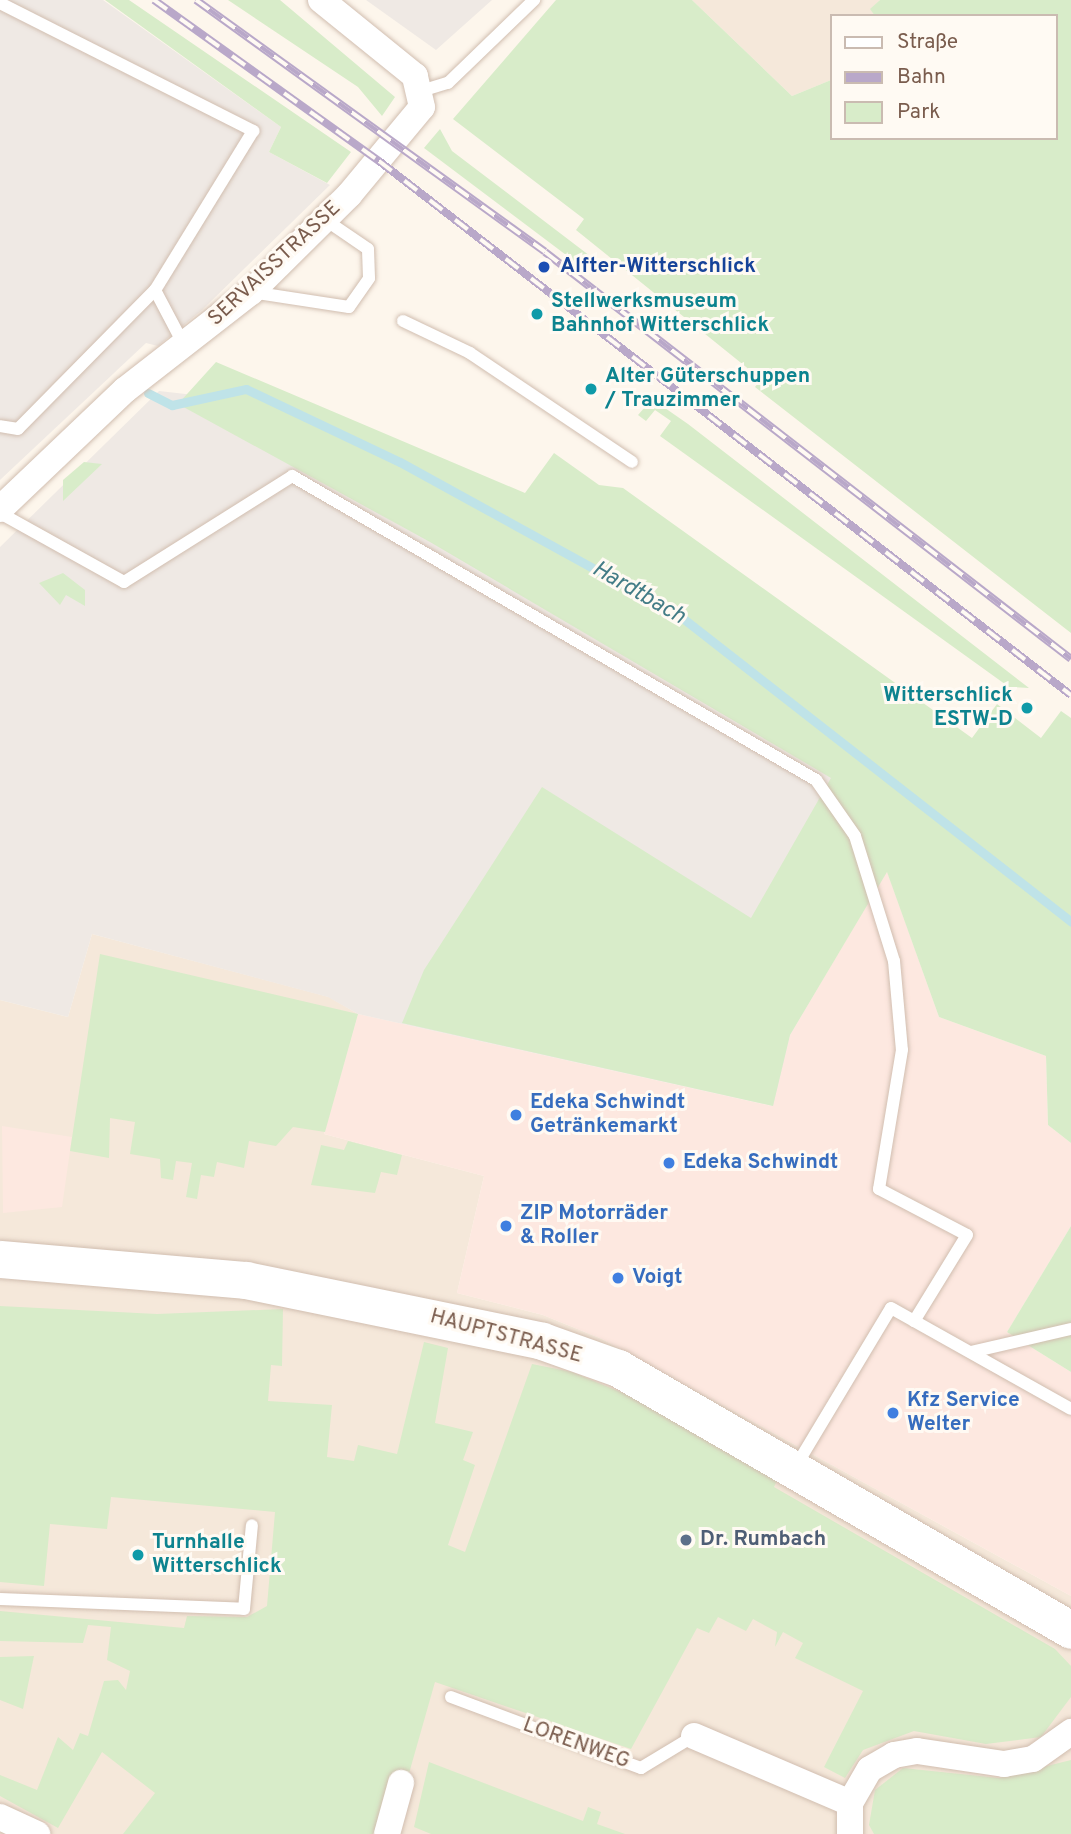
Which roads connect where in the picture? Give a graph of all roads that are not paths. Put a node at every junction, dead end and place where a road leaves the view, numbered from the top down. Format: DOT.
graph roads {
  1 [pos="321,0"];
  2 [pos="534,0"];
  3 [pos="0,3"];
  4 [pos="421,91"];
  5 [pos="324,219"];
  6 [pos="155,290"];
  7 [pos="251,292"];
  8 [pos="403,321"];
  9 [pos="185,347"];
  10 [pos="0,426"];
  11 [pos="632,462"];
  12 [pos="0,511"];
  13 [pos="0,1259"];
  14 [pos="914,1321"];
  15 [pos="1071,1329"];
  16 [pos="971,1352"];
  17 [pos="1071,1409"];
  18 [pos="796,1466"];
  19 [pos="252,1525"];
  20 [pos="0,1599"];
  21 [pos="1071,1630"];
  22 [pos="451,1697"];
  23 [pos="1071,1732"];
  24 [pos="694,1735"];
  25 [pos="401,1783"];
  26 [pos="850,1803"];
  27 [pos="0,1817"];
  28 [pos="37,1834"];
  29 [pos="387,1834"];
  30 [pos="850,1834"];
  1 -- 4 [label="street"];
  2 -- 4 [label="lane"];
  3 -- 6 [label="lane"];
  4 -- 5 [label="street, SERVAISSTRASSE"];
  5 -- 7 [label="street, SERVAISSTRASSE"];
  5 -- 7 [label="lane"];
  6 -- 9 [label="lane"];
  6 -- 10 [label="lane"];
  7 -- 9 [label="street, SERVAISSTRASSE"];
  8 -- 11 [label="lane"];
  9 -- 12 [label="street, SERVAISSTRASSE"];
  12 -- 14 [label="lane"];
  13 -- 18 [label="main road, HAUPTSTRASSE"];
  14 -- 16 [label="lane"];
  14 -- 18 [label="lane"];
  15 -- 16 [label="lane"];
  16 -- 17 [label="lane"];
  18 -- 21 [label="main road, HAUPTSTRASSE"];
  19 -- 20 [label="lane"];
  22 -- 24 [label="lane, LORENWEG"];
  23 -- 26 [label="street"];
  24 -- 26 [label="street, LORENWEG"];
  25 -- 29 [label="street"];
  26 -- 30 [label="street"];
  27 -- 28 [label="street"];
}
